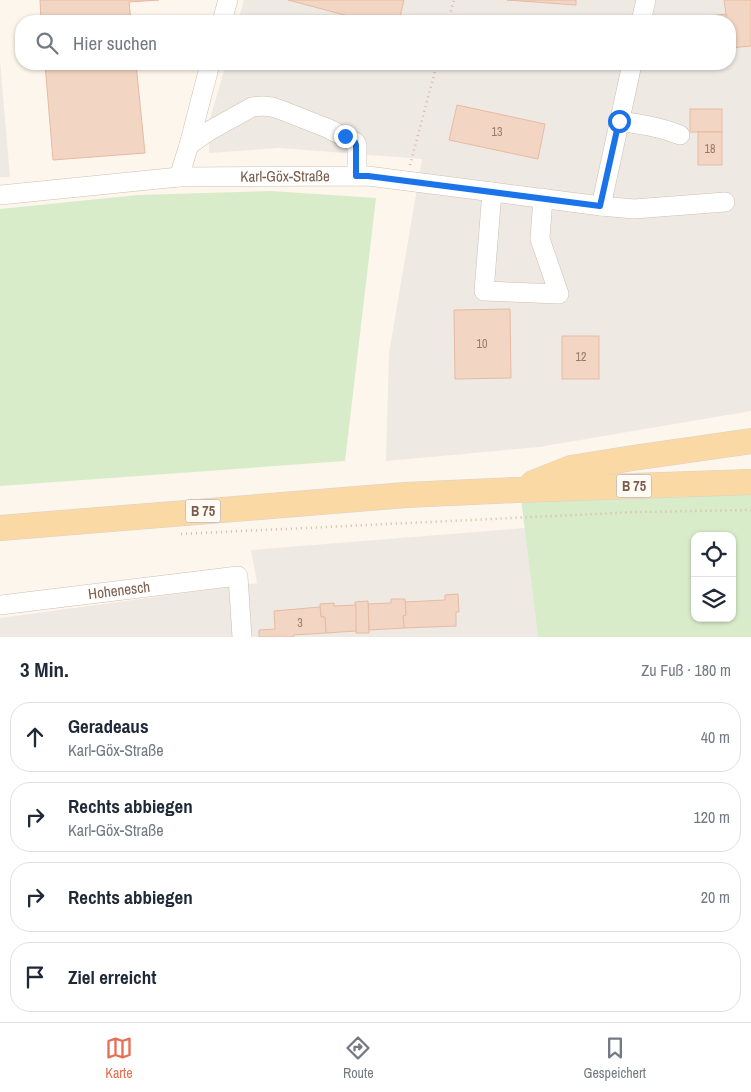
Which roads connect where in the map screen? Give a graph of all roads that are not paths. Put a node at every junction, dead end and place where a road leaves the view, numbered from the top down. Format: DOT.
graph roads {
  1 [pos="228,0"];
  2 [pos="646,0"];
  3 [pos="224,15"];
  4 [pos="643,15"];
  5 [pos="208,70"];
  6 [pos="631,70"];
  7 [pos="619,121"];
  8 [pos="680,135"];
  9 [pos="189,145"];
  10 [pos="356,176"];
  11 [pos="180,177"];
  12 [pos="492,192"];
  13 [pos="0,195"];
  14 [pos="543,198"];
  15 [pos="725,202"];
  16 [pos="600,206"];
  17 [pos="751,441"];
  18 [pos="751,482"];
  19 [pos="516,490"];
  20 [pos="0,528"];
  21 [pos="0,605"];
  22 [pos="242,637"];
  1 -- 3 [label="street"];
  2 -- 4 [label="street"];
  5 -- 9 [label="street"];
  6 -- 7 [label="street"];
  7 -- 8 [label="street"];
  7 -- 16 [label="street"];
  9 -- 10 [label="street"];
  9 -- 11 [label="street"];
  10 -- 11 [label="street, Karl-Göx-Straße"];
  10 -- 12 [label="street, Karl-Göx-Straße"];
  11 -- 13 [label="street, Karl-Göx-Straße"];
  12 -- 14 [label="street, Karl-Göx-Straße"];
  12 -- 14 [label="street"];
  14 -- 16 [label="street, Karl-Göx-Straße"];
  15 -- 16 [label="street, Karl-Göx-Straße"];
  17 -- 19 [label="main road"];
  18 -- 19 [label="main road, B 75"];
  19 -- 20 [label="main road, B 75"];
  21 -- 22 [label="street, Hohenesch"];
}
